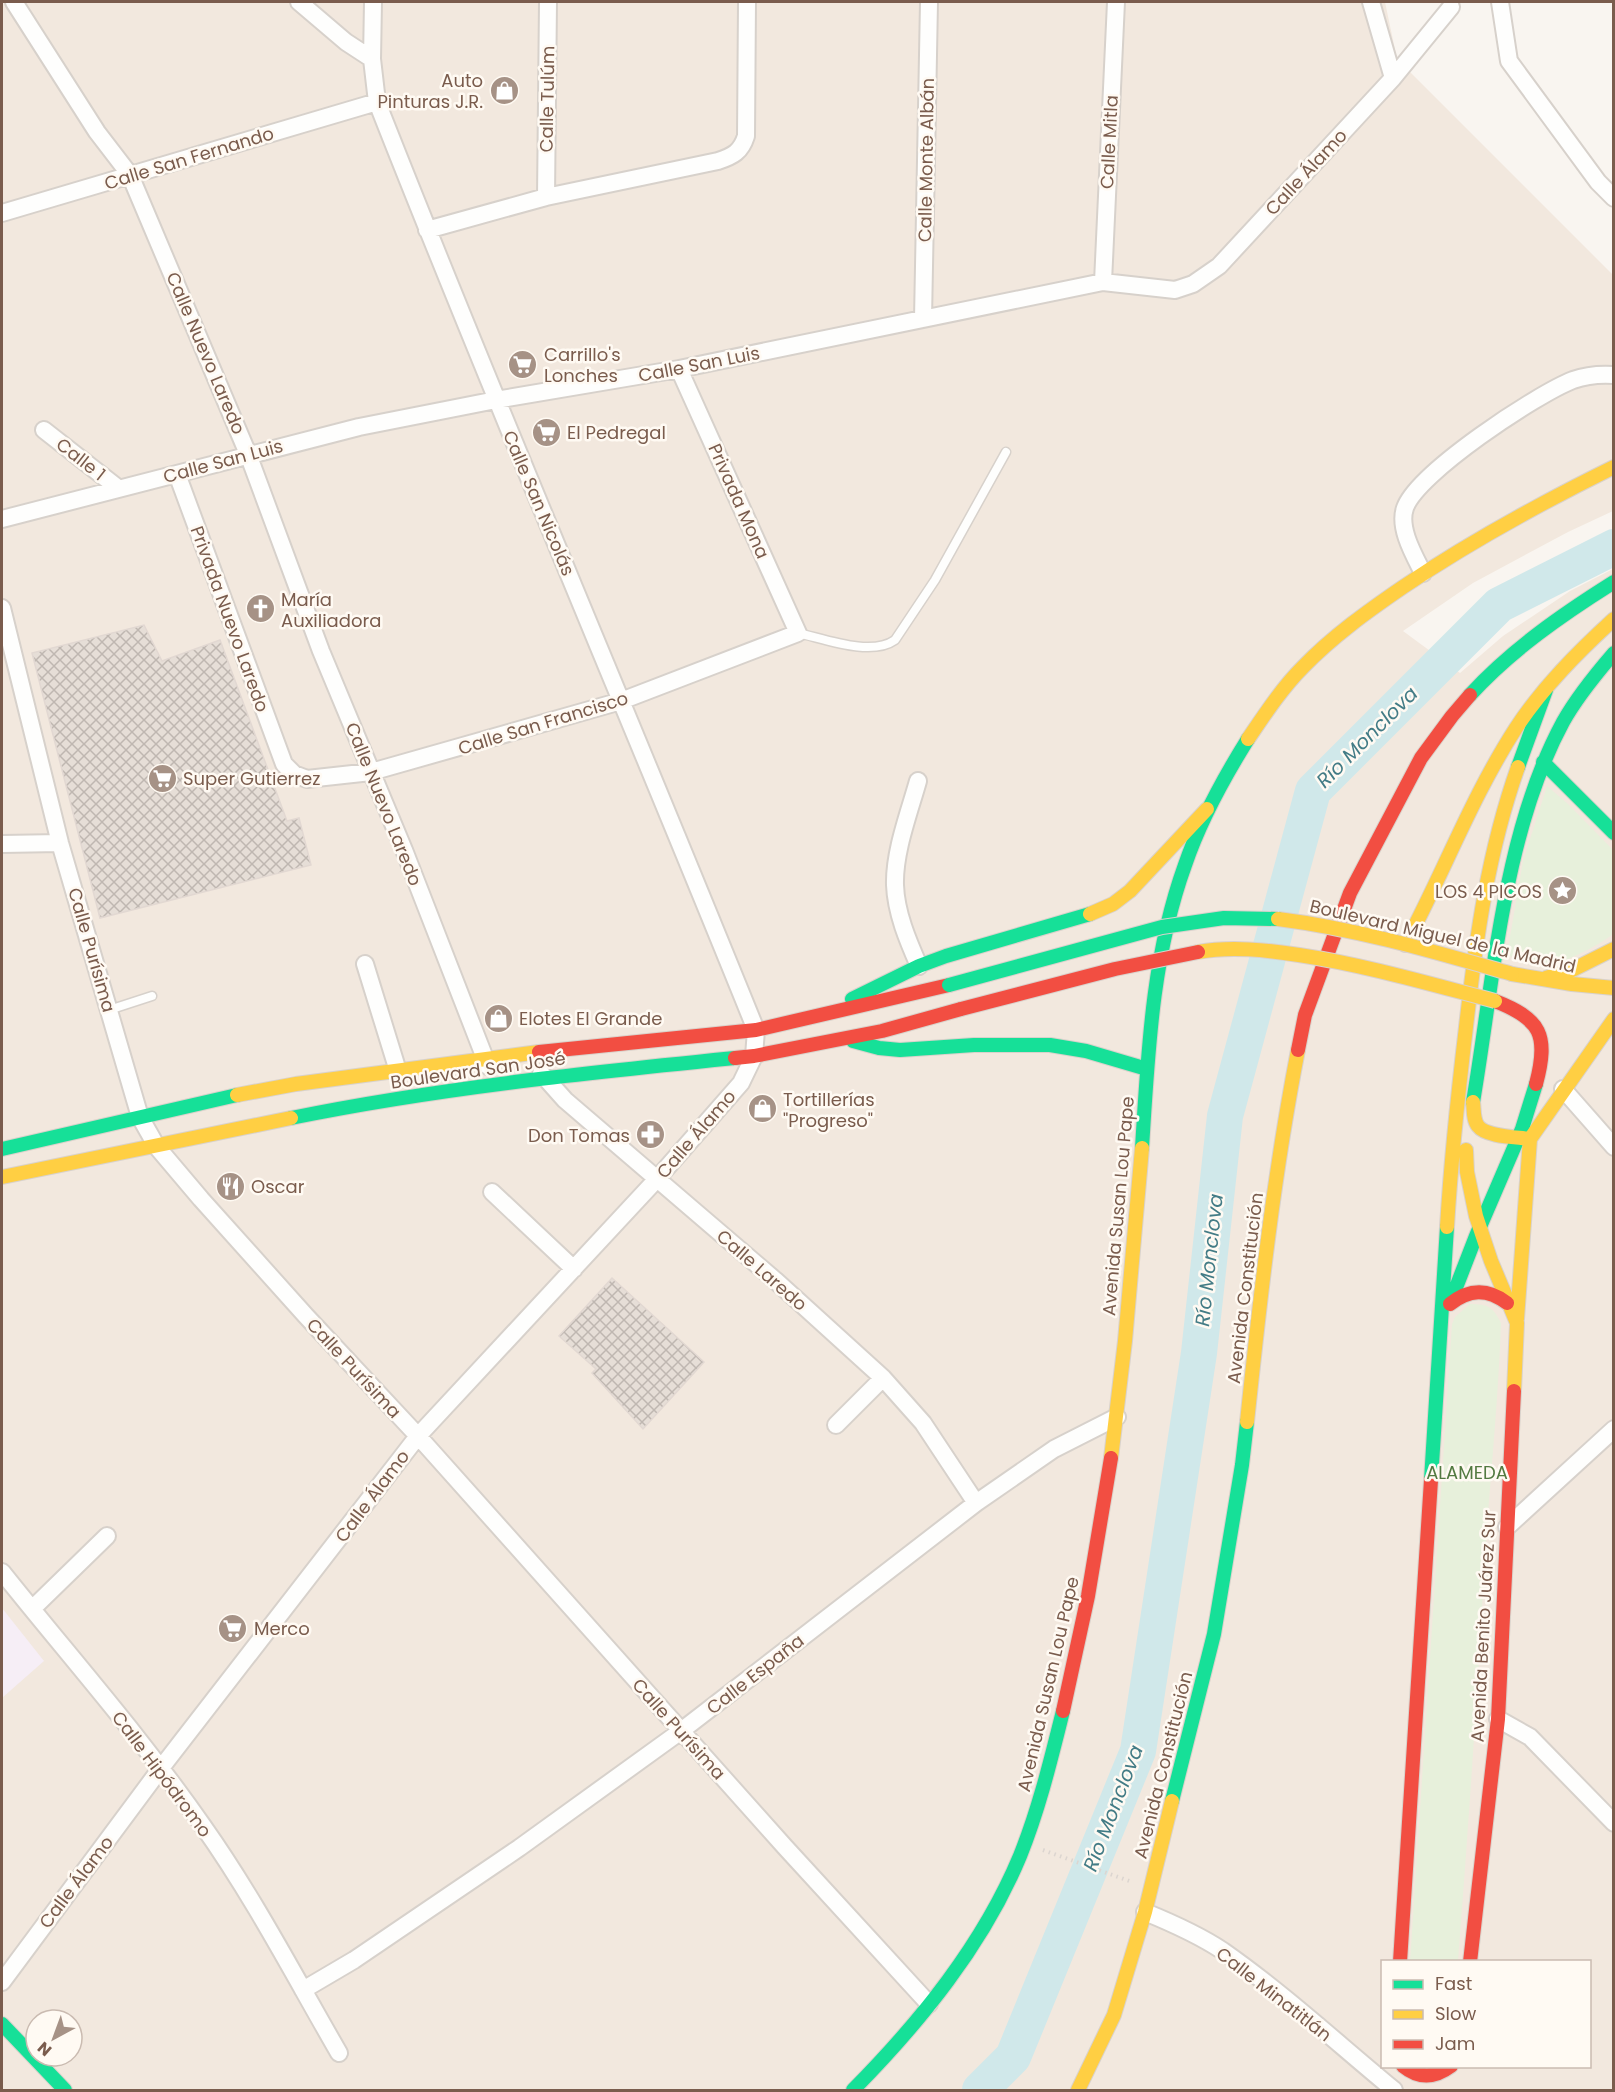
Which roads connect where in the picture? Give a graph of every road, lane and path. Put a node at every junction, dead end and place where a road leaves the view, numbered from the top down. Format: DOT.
graph roads {
  1 [pos="14,2"];
  2 [pos="299,2"];
  3 [pos="373,2"];
  4 [pos="548,2"];
  5 [pos="747,2"];
  6 [pos="929,2"];
  7 [pos="1116,2"];
  8 [pos="1371,2"];
  9 [pos="1500,2"];
  10 [pos="1451,7"];
  11 [pos="372,59"];
  12 [pos="1393,78"];
  13 [pos="377,102"];
  14 [pos="130,176"];
  15 [pos="546,197"];
  16 [pos="1614,198"];
  17 [pos="2,213"];
  18 [pos="427,230"];
  19 [pos="1219,266"];
  20 [pos="1103,282"];
  21 [pos="924,319"];
  22 [pos="679,369"];
  23 [pos="1614,375"];
  24 [pos="496,400"];
  25 [pos="44,430"];
  26 [pos="1006,452"];
  27 [pos="248,454"];
  28 [pos="1614,467"];
  29 [pos="177,474"];
  30 [pos="118,488"];
  31 [pos="2,519"];
  32 [pos="1423,573"];
  33 [pos="1614,582"];
  34 [pos="2,608"];
  35 [pos="1614,620"];
  36 [pos="798,633"];
  37 [pos="1614,652"];
  38 [pos="1546,690"];
  39 [pos="621,701"];
  40 [pos="1543,762"];
  41 [pos="284,764"];
  42 [pos="371,772"];
  43 [pos="918,781"];
  44 [pos="1207,809"];
  45 [pos="1614,833"];
  46 [pos="60,843"];
  47 [pos="2,844"];
  48 [pos="1406,945"];
  49 [pos="1614,949"];
  50 [pos="365,964"];
  51 [pos="919,966"];
  52 [pos="1542,979"];
  53 [pos="949,985"];
  54 [pos="1614,988"];
  55 [pos="152,996"];
  56 [pos="109,1010"];
  57 [pos="827,1015"];
  58 [pos="1614,1018"];
  59 [pos="756,1030"];
  60 [pos="844,1039"];
  61 [pos="533,1053"];
  62 [pos="754,1056"];
  63 [pos="486,1060"];
  64 [pos="1147,1069"];
  65 [pos="398,1071"];
  66 [pos="543,1078"];
  67 [pos="496,1086"];
  68 [pos="1563,1089"];
  69 [pos="241,1094"];
  70 [pos="1473,1102"];
  71 [pos="301,1115"];
  72 [pos="141,1116"];
  73 [pos="201,1137"];
  74 [pos="1524,1138"];
  75 [pos="157,1147"];
  76 [pos="1614,1148"];
  77 [pos="2,1149"];
  78 [pos="2,1177"];
  79 [pos="656,1180"];
  80 [pos="492,1192"];
  81 [pos="1479,1227"];
  82 [pos="574,1269"];
  83 [pos="1508,1303"];
  84 [pos="1450,1304"];
  85 [pos="1517,1323"];
  86 [pos="1441,1324"];
  87 [pos="883,1378"];
  88 [pos="1117,1417"];
  89 [pos="836,1425"];
  90 [pos="1614,1429"];
  91 [pos="418,1436"];
  92 [pos="976,1503"];
  93 [pos="1506,1528"];
  94 [pos="107,1536"];
  95 [pos="2,1572"];
  96 [pos="32,1609"];
  97 [pos="1498,1719"];
  98 [pos="681,1731"];
  99 [pos="161,1768"];
  100 [pos="1614,1823"];
  101 [pos="1026,1843"];
  102 [pos="1151,1889"];
  103 [pos="1145,1911"];
  104 [pos="1400,1960"];
  105 [pos="1470,1960"];
  106 [pos="2,1982"];
  107 [pos="303,1990"];
  108 [pos="929,2004"];
  109 [pos="2,2024"];
  110 [pos="339,2053"];
  111 [pos="1396,2068"];
  112 [pos="1405,2068"];
  113 [pos="1449,2068"];
  114 [pos="1457,2068"];
  115 [pos="1454,2082"];
  116 [pos="65,2091"];
  117 [pos="854,2091"];
  118 [pos="1078,2091"];
  119 [pos="1394,2091"];
  120 [pos="1400,2091"];
  1 -- 14 [label="street, Calle Nuevo Laredo"];
  2 -- 11 [label="street"];
  3 -- 11 [label="street, Calle San Nicolás"];
  4 -- 15 [label="street, Calle Tulúm"];
  5 -- 15 [label="street"];
  6 -- 21 [label="street, Calle Monte Albán"];
  7 -- 20 [label="street, Calle Mitla"];
  8 -- 12 [label="street"];
  9 -- 16 [label="street"];
  10 -- 12 [label="street, Calle Álamo"];
  11 -- 13 [label="street, Calle San Nicolás"];
  12 -- 19 [label="street, Calle Álamo"];
  13 -- 14 [label="street, Calle San Fernando"];
  13 -- 18 [label="street, Calle San Nicolás"];
  14 -- 17 [label="street, Calle San Fernando"];
  14 -- 27 [label="street, Calle Nuevo Laredo"];
  15 -- 18 [label="street"];
  18 -- 24 [label="street, Calle San Nicolás"];
  19 -- 20 [label="street, Calle San Luis"];
  20 -- 21 [label="street, Calle San Luis"];
  21 -- 22 [label="street, Calle San Luis"];
  22 -- 24 [label="street, Calle San Luis"];
  22 -- 36 [label="street, Privada Mona"];
  23 -- 32 [label="street"];
  24 -- 27 [label="street, Calle San Luis"];
  24 -- 39 [label="street, Calle San Nicolás"];
  25 -- 30 [label="street, Calle 1"];
  26 -- 36 [label="lane"];
  27 -- 29 [label="street, Calle San Luis"];
  27 -- 42 [label="street, Calle Nuevo Laredo"];
  28 -- 32 [label="main road, Avenida Susan Lou Pape"];
  29 -- 30 [label="street, Calle San Luis"];
  29 -- 41 [label="street, Privada Nuevo Laredo"];
  30 -- 31 [label="street, Calle San Luis"];
  32 -- 44 [label="main road, Avenida Susan Lou Pape"];
  33 -- 102 [label="main road, Avenida Constitución"];
  34 -- 46 [label="street, Calle Purísima"];
  35 -- 38 [label="main road"];
  36 -- 39 [label="street, Calle San Francisco"];
  37 -- 40 [label="main road"];
  38 -- 48 [label="main road"];
  38 -- 86 [label="main road"];
  39 -- 42 [label="street, Calle San Francisco"];
  39 -- 59 [label="street, Calle San Nicolás"];
  40 -- 45 [label="main road"];
  40 -- 70 [label="main road"];
  41 -- 42 [label="street, Calle San Francisco"];
  42 -- 63 [label="street, Calle Nuevo Laredo"];
  43 -- 51 [label="street"];
  44 -- 51 [label="main road"];
  44 -- 64 [label="main road, Avenida Susan Lou Pape"];
  46 -- 47 [label="street"];
  46 -- 56 [label="street, Calle Purísima"];
  48 -- 52 [label="main road, Boulevard Miguel de la Madrid, bridge"];
  48 -- 53 [label="main road, Boulevard Miguel de la Madrid, bridge"];
  49 -- 52 [label="main road"];
  50 -- 65 [label="street"];
  51 -- 57 [label="main road"];
  52 -- 54 [label="main road, Boulevard Miguel de la Madrid"];
  53 -- 57 [label="main road, Boulevard San José"];
  55 -- 56 [label="lane"];
  56 -- 72 [label="street, Calle Purísima"];
  57 -- 59 [label="main road, Boulevard San José"];
  58 -- 68 [label="main road"];
  59 -- 61 [label="main road, Boulevard San José"];
  59 -- 62 [label="street, Calle Álamo"];
  60 -- 62 [label="main road, Boulevard San José"];
  60 -- 64 [label="main road"];
  60 -- 74 [label="main road, Boulevard San José, bridge"];
  61 -- 63 [label="main road, Boulevard San José"];
  61 -- 66 [label="street, Calle Laredo"];
  62 -- 66 [label="main road, Boulevard San José"];
  62 -- 79 [label="street, Calle Álamo"];
  63 -- 65 [label="main road, Boulevard San José"];
  63 -- 67 [label="street, Calle Nuevo Laredo"];
  64 -- 88 [label="main road, Avenida Susan Lou Pape"];
  65 -- 69 [label="main road, Boulevard San José"];
  66 -- 67 [label="main road, Boulevard San José"];
  66 -- 79 [label="street, Calle Laredo"];
  67 -- 71 [label="main road, Boulevard San José"];
  68 -- 74 [label="main road"];
  68 -- 76 [label="street"];
  69 -- 71 [label="main road"];
  69 -- 72 [label="main road, Boulevard San José"];
  69 -- 73 [label="main road"];
  70 -- 74 [label="main road"];
  70 -- 81 [label="main road, Avenida Benito Juárez Sur"];
  71 -- 73 [label="main road, Boulevard San José"];
  72 -- 75 [label="street, Calle Purísima"];
  72 -- 77 [label="main road, Boulevard San José"];
  73 -- 75 [label="main road, Boulevard San José"];
  74 -- 81 [label="main road"];
  74 -- 85 [label="main road"];
  75 -- 78 [label="main road, Boulevard San José"];
  75 -- 91 [label="street, Calle Purísima"];
  79 -- 82 [label="street, Calle Álamo"];
  79 -- 87 [label="street, Calle Laredo"];
  80 -- 82 [label="street"];
  81 -- 83 [label="main road, Avenida Benito Juárez Sur"];
  81 -- 84 [label="main road"];
  82 -- 91 [label="street, Calle Álamo"];
  83 -- 84 [label="main road"];
  83 -- 85 [label="main road, Avenida Benito Juárez Sur"];
  84 -- 86 [label="main road"];
  85 -- 93 [label="main road, Avenida Benito Juárez Sur"];
  86 -- 104 [label="main road"];
  87 -- 89 [label="street"];
  87 -- 92 [label="street, Calle Laredo"];
  88 -- 92 [label="street, Calle España"];
  88 -- 101 [label="main road, Avenida Susan Lou Pape"];
  90 -- 93 [label="street"];
  91 -- 98 [label="street, Calle Purísima"];
  91 -- 99 [label="street, Calle Álamo"];
  92 -- 98 [label="street, Calle España"];
  93 -- 97 [label="main road, Avenida Benito Juárez Sur"];
  94 -- 96 [label="street"];
  95 -- 96 [label="street, Calle Hipódromo"];
  96 -- 99 [label="street, Calle Hipódromo"];
  97 -- 100 [label="street"];
  97 -- 105 [label="main road, Avenida Benito Juárez Sur"];
  98 -- 107 [label="street, Calle España"];
  98 -- 108 [label="street, Calle Purísima"];
  99 -- 106 [label="street, Calle Álamo"];
  99 -- 107 [label="street, Calle Hipódromo"];
  101 -- 102 [label="path"];
  101 -- 108 [label="main road, Avenida Susan Lou Pape"];
  102 -- 103 [label="main road, Avenida Constitución"];
  103 -- 118 [label="main road, Avenida Constitución"];
  103 -- 119 [label="street, Calle Minatitlán"];
  107 -- 110 [label="street, Calle Hipódromo"];
  108 -- 117 [label="main road, Avenida Susan Lou Pape"];
  109 -- 116 [label="main road"];
  111 -- 120 [label="main road"];
  112 -- 113 [label="main road"];
  114 -- 115 [label="main road"];
}
